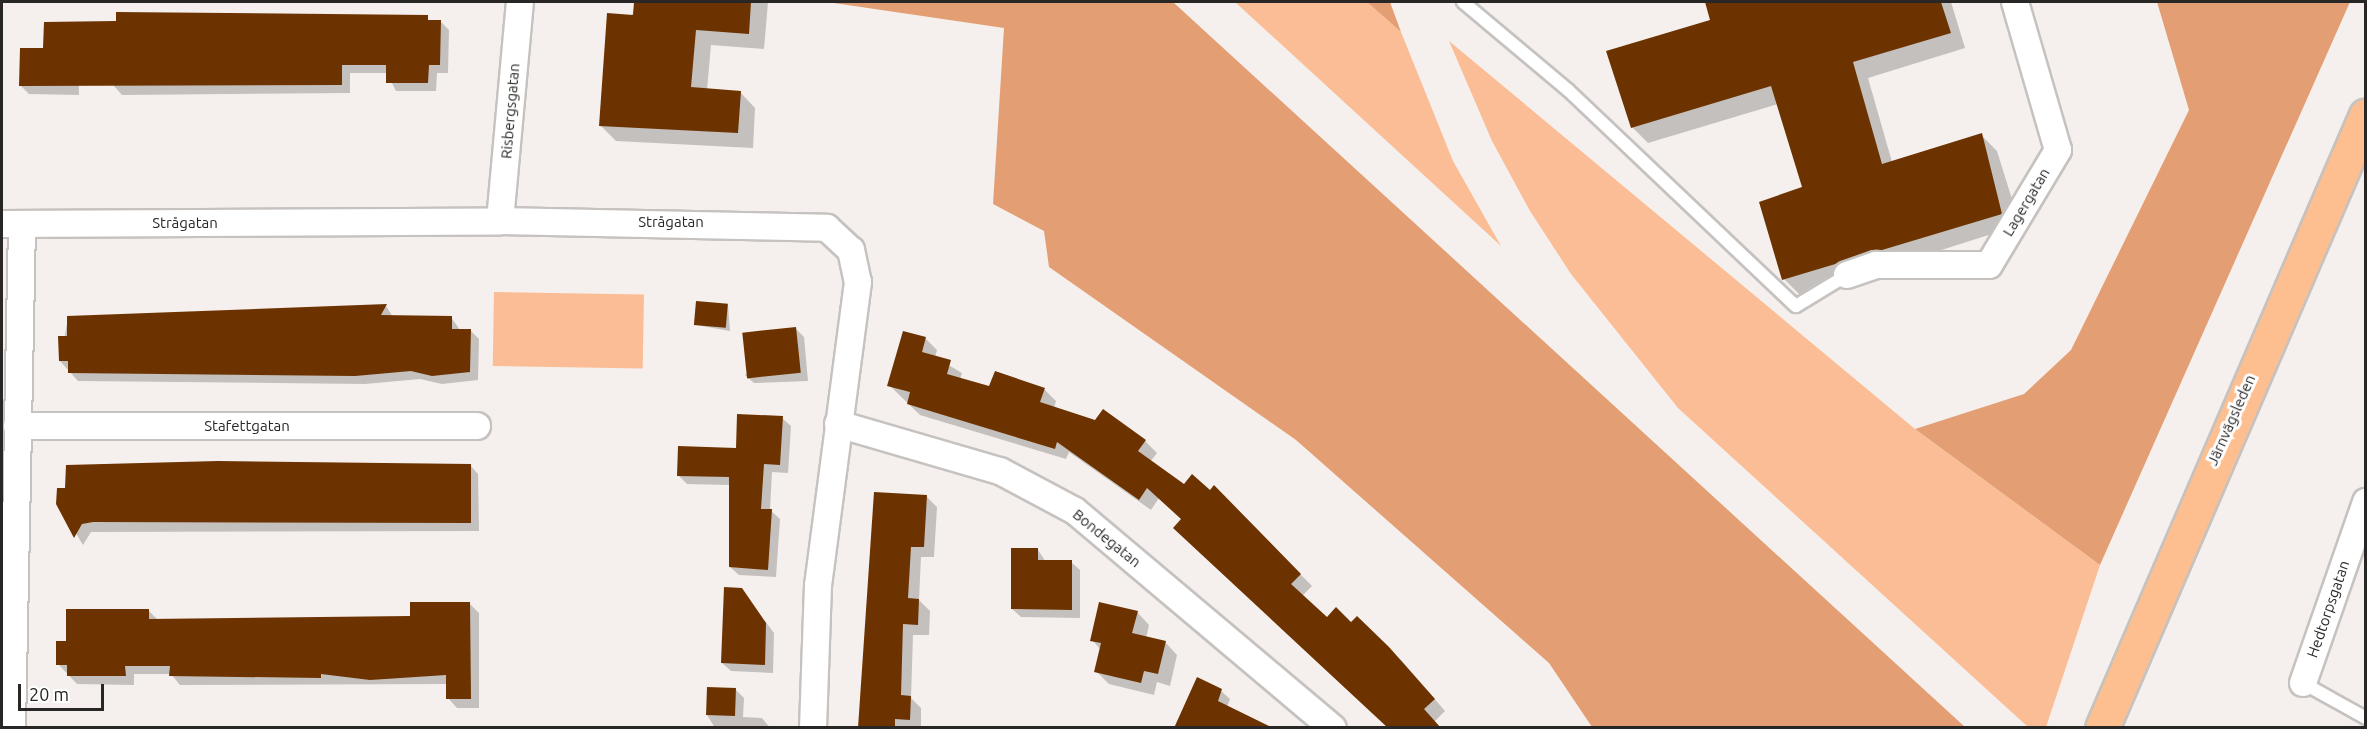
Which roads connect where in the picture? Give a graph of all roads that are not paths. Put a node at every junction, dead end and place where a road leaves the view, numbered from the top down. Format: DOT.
graph roads {
  1 [pos="520,2"];
  2 [pos="1464,2"];
  3 [pos="2015,2"];
  4 [pos="2366,115"];
  5 [pos="500,221"];
  6 [pos="12,224"];
  7 [pos="1847,275"];
  8 [pos="838,424"];
  9 [pos="17,426"];
  10 [pos="477,426"];
  11 [pos="2366,502"];
  12 [pos="2303,683"];
  13 [pos="2366,718"];
  14 [pos="12,728"];
  15 [pos="813,728"];
  16 [pos="1334,728"];
  17 [pos="2102,728"];
  1 -- 5 [label="street, Risbergsgatan"];
  2 -- 7 [label="lane"];
  3 -- 7 [label="street, Lagergatan"];
  4 -- 17 [label="main road, Järnvägsleden"];
  5 -- 6 [label="street, Strågatan"];
  5 -- 8 [label="street, Strågatan"];
  6 -- 9 [label="street"];
  8 -- 15 [label="street, Strågatan"];
  8 -- 16 [label="street, Bondegatan"];
  9 -- 10 [label="street, Stafettgatan"];
  9 -- 14 [label="street"];
  11 -- 12 [label="street, Hedtorpsgatan"];
  12 -- 13 [label="lane"];
}
